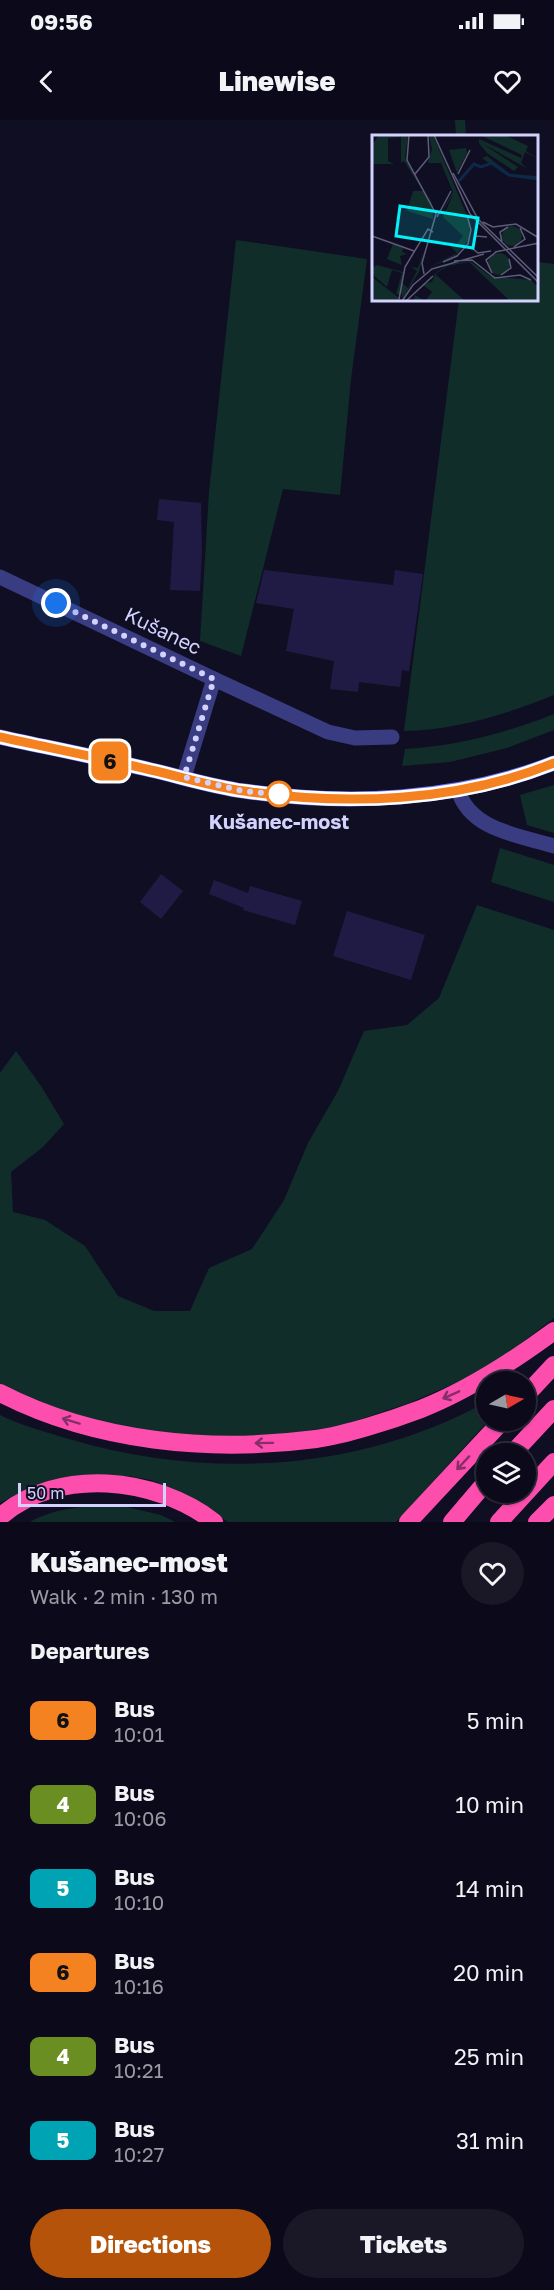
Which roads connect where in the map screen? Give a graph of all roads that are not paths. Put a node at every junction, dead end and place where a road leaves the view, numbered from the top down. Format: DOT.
graph roads {
  1 [pos="0,577"];
  2 [pos="214,679"];
  3 [pos="0,737"];
  4 [pos="392,737"];
  5 [pos="554,763"];
  6 [pos="184,777"];
  7 [pos="458,789"];
  8 [pos="554,846"];
  9 [pos="554,1331"];
  10 [pos="554,1365"];
  11 [pos="536,1384"];
  12 [pos="0,1393"];
  13 [pos="554,1409"];
  14 [pos="492,1431"];
  15 [pos="522,1443"];
  16 [pos="554,1462"];
  17 [pos="476,1494"];
  18 [pos="554,1505"];
  19 [pos="0,1517"];
  20 [pos="214,1522"];
  21 [pos="408,1522"];
  22 [pos="452,1522"];
  23 [pos="498,1522"];
  24 [pos="537,1522"];
  1 -- 2 [label="street, Kušanec"];
  2 -- 4 [label="street"];
  2 -- 6 [label="street, Kušanec"];
  3 -- 6 [label="main road"];
  5 -- 7 [label="main road"];
  6 -- 7 [label="main road"];
  7 -- 8 [label="street"];
  9 -- 12 [label="highway, one-way"];
  10 -- 11 [label="highway"];
  13 -- 15 [label="highway"];
  14 -- 21 [label="highway, one-way"];
  16 -- 23 [label="highway"];
  17 -- 22 [label="highway"];
  18 -- 24 [label="highway"];
  19 -- 20 [label="highway"];
}
